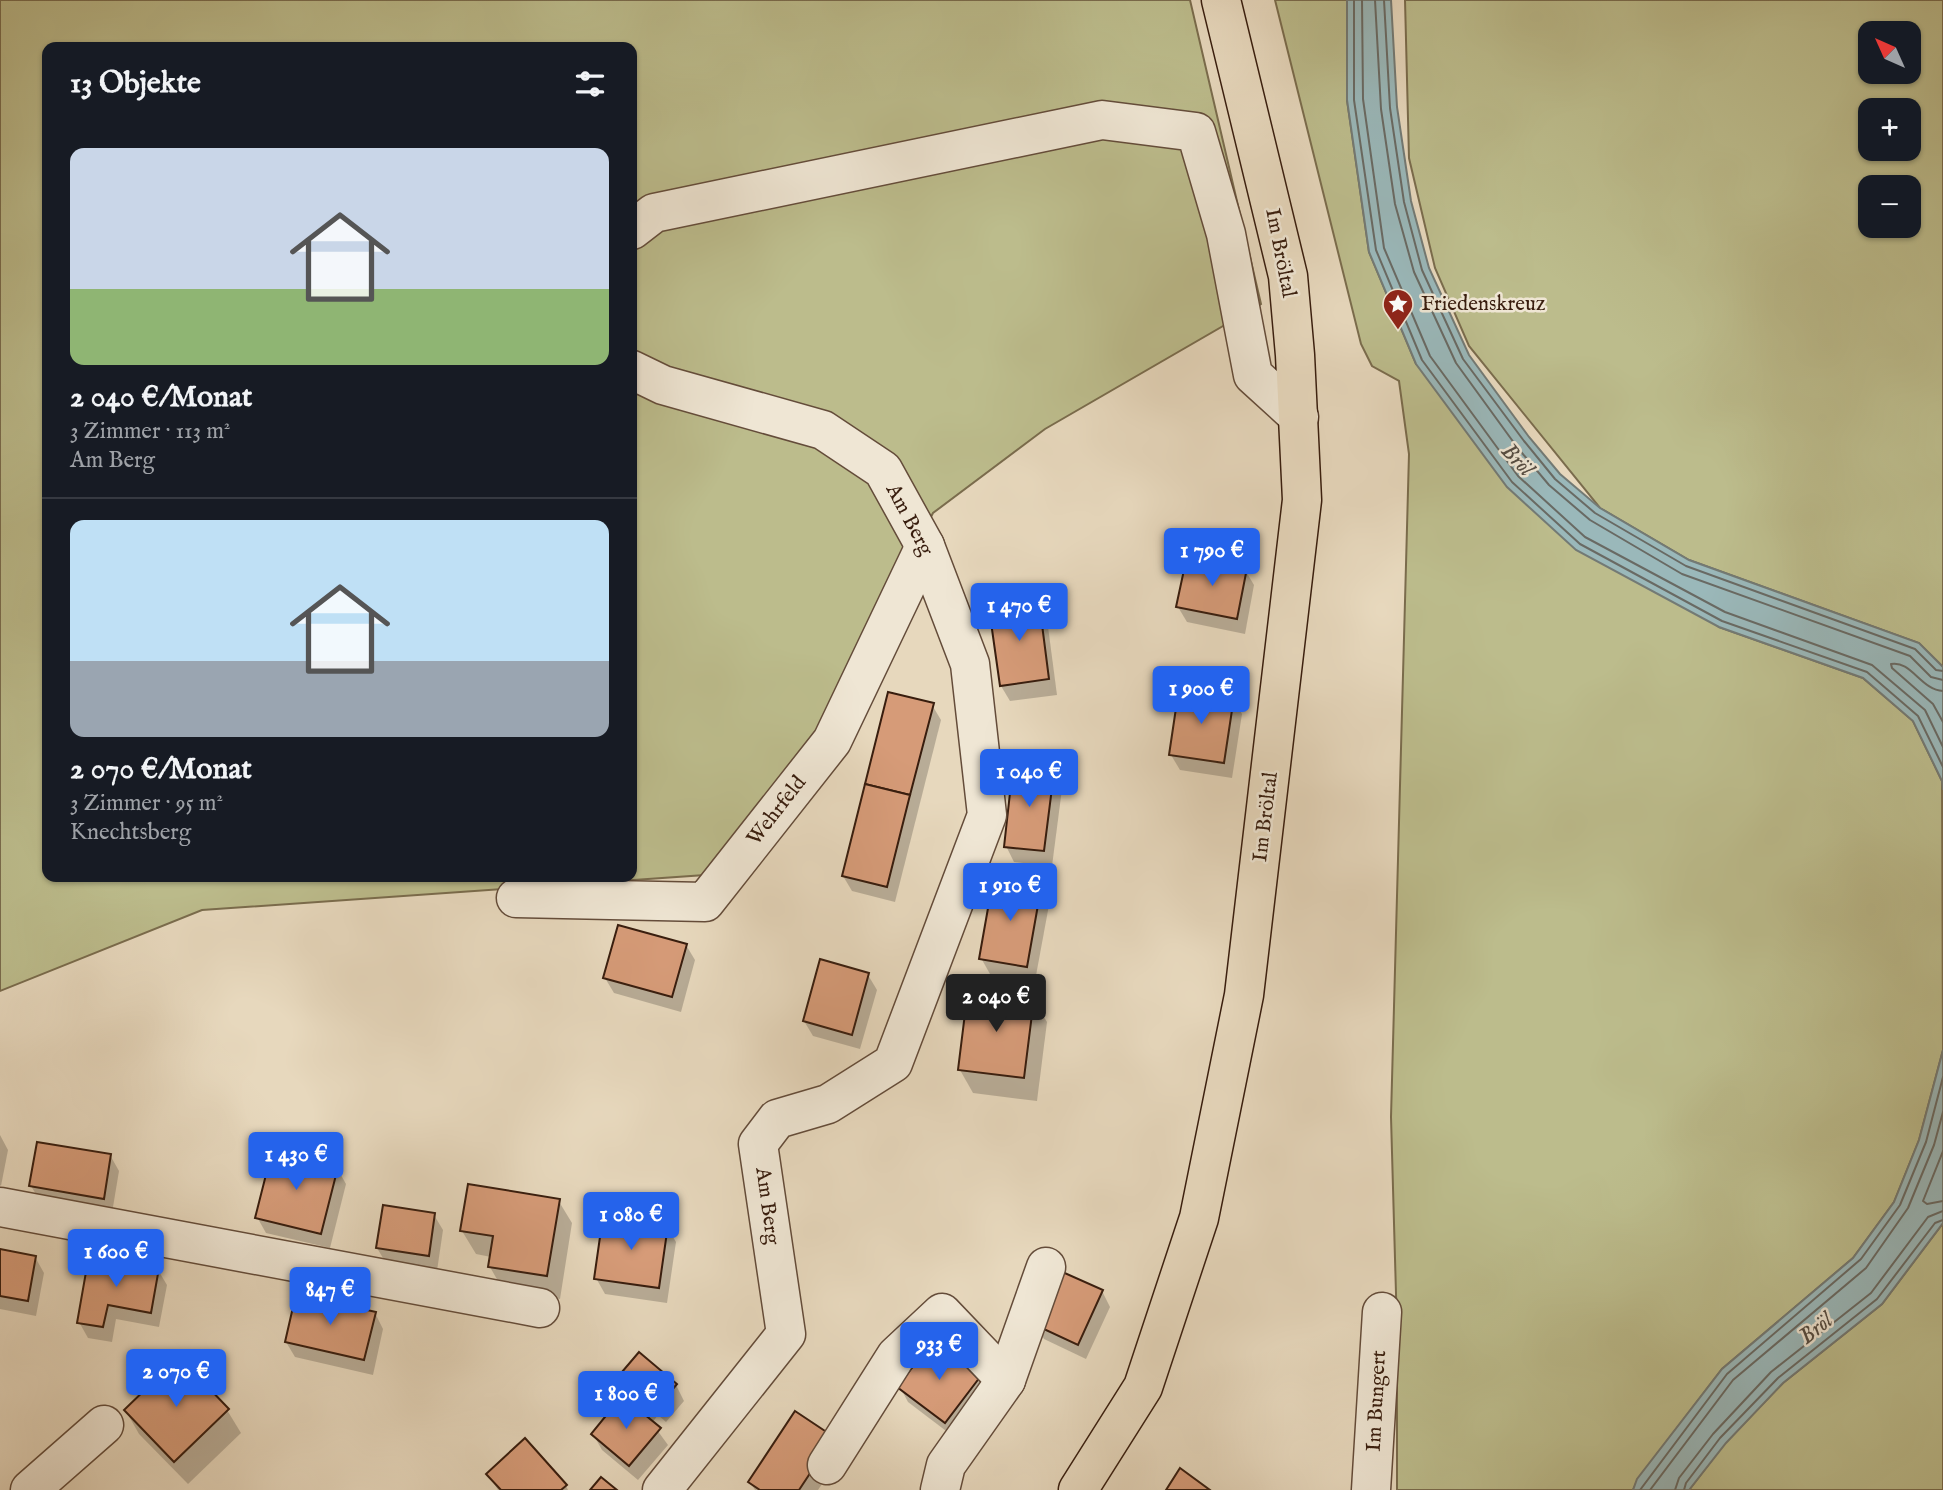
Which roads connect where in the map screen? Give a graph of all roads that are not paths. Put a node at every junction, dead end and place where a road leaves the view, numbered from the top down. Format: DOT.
graph roads {
  1 [pos="1226,18"];
  2 [pos="637,226"];
  3 [pos="637,372"];
  4 [pos="1299,417"];
  5 [pos="925,546"];
  6 [pos="516,898"];
  7 [pos="0,1207"];
  8 [pos="1046,1267"];
  9 [pos="540,1308"];
  10 [pos="1382,1312"];
  11 [pos="1006,1380"];
  12 [pos="104,1424"];
  13 [pos="827,1465"];
  14 [pos="30,1490"];
  15 [pos="662,1490"];
  16 [pos="940,1490"];
  17 [pos="1078,1490"];
  18 [pos="1371,1490"];
  1 -- 4 [label="main road, Im Bröltal"];
  2 -- 4 [label="street"];
  3 -- 5 [label="street, Am Berg"];
  4 -- 17 [label="main road, Im Bröltal"];
  5 -- 6 [label="street, Wehrfeld"];
  5 -- 15 [label="street, Am Berg"];
  7 -- 9 [label="street"];
  8 -- 11 [label="street"];
  10 -- 18 [label="street, Im Bungert"];
  11 -- 13 [label="street"];
  11 -- 16 [label="street"];
  12 -- 14 [label="street"];
}
